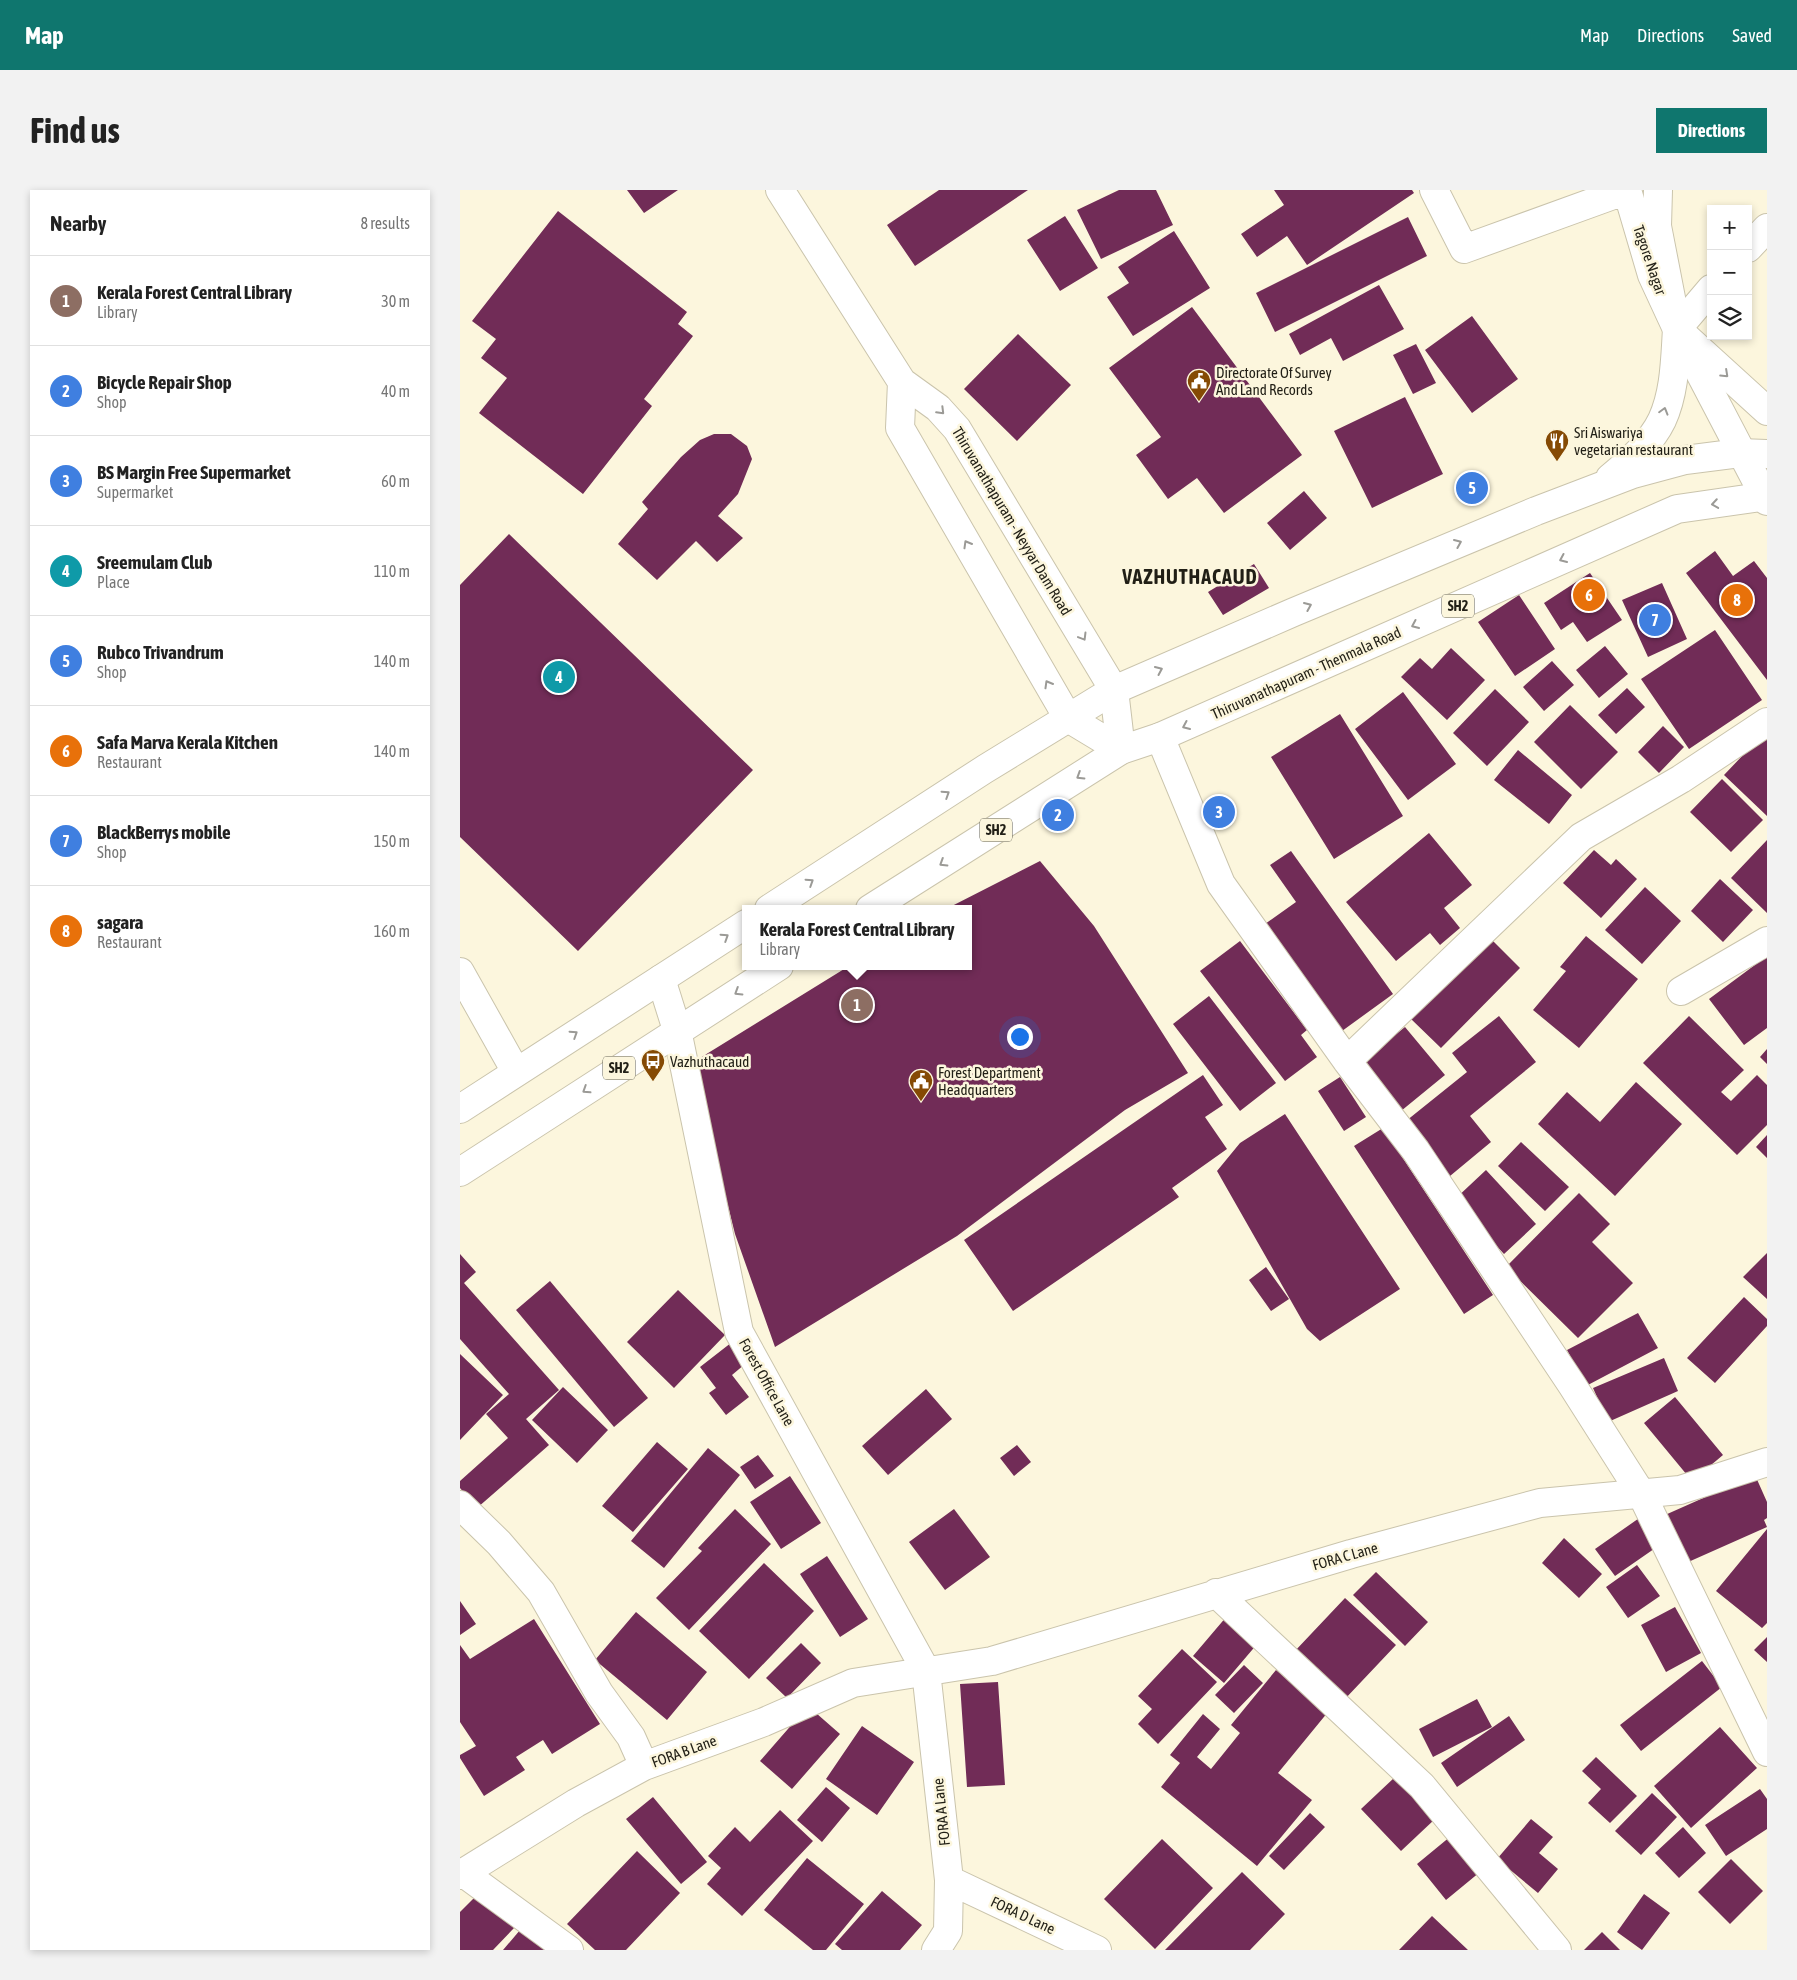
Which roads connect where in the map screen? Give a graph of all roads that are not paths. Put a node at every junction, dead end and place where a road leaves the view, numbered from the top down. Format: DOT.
graph roads {
  1 [pos="780,190"];
  2 [pos="1434,190"];
  3 [pos="1627,190"];
  4 [pos="1658,190"];
  5 [pos="1767,228"];
  6 [pos="1752,244"];
  7 [pos="1707,294"];
  8 [pos="1677,329"];
  9 [pos="902,382"];
  10 [pos="1767,411"];
  11 [pos="1740,453"];
  12 [pos="1767,454"];
  13 [pos="1600,487"];
  14 [pos="1766,498"];
  15 [pos="1114,690"];
  16 [pos="1068,718"];
  17 [pos="1767,722"];
  18 [pos="1160,737"];
  19 [pos="1121,750"];
  20 [pos="775,905"];
  21 [pos="876,905"];
  22 [pos="742,927"];
  23 [pos="1767,941"];
  24 [pos="773,970"];
  25 [pos="460,972"];
  26 [pos="660,979"];
  27 [pos="1681,991"];
  28 [pos="677,1030"];
  29 [pos="1348,1061"];
  30 [pos="516,1072"];
  31 [pos="460,1109"];
  32 [pos="460,1172"];
  33 [pos="1767,1462"];
  34 [pos="1642,1495"];
  35 [pos="460,1505"];
  36 [pos="1216,1594"];
  37 [pos="926,1671"];
  38 [pos="1767,1752"];
  39 [pos="644,1766"];
  40 [pos="461,1874"];
  41 [pos="949,1880"];
  42 [pos="569,1950"];
  43 [pos="936,1950"];
  44 [pos="1097,1950"];
  45 [pos="1557,1950"];
  1 -- 9 [label="street, Thiruvanathapuram - Neyyar Dam Road"];
  2 -- 3 [label="street"];
  3 -- 8 [label="street, Tagore Nagar"];
  4 -- 8 [label="street"];
  5 -- 6 [label="street"];
  7 -- 8 [label="street"];
  8 -- 10 [label="street, one-way"];
  8 -- 11 [label="street"];
  13 -- 8 [label="street, one-way"];
  9 -- 15 [label="street, Thiruvanathapuram - Neyyar Dam Road, one-way"];
  16 -- 9 [label="street, one-way"];
  11 -- 12 [label="street"];
  11 -- 13 [label="street"];
  11 -- 14 [label="street"];
  15 -- 13 [label="street, one-way"];
  14 -- 18 [label="street, Thiruvanathapuram - Thenmala Road / SH2, one-way"];
  15 -- 16 [label="street"];
  15 -- 19 [label="street"];
  16 -- 19 [label="street"];
  20 -- 16 [label="street, one-way"];
  17 -- 29 [label="street"];
  18 -- 19 [label="street, Thiruvanathapuram - Thenmala Road / SH2"];
  18 -- 29 [label="street"];
  19 -- 21 [label="street, Thiruvanathapuram - Thenmala Road / SH2, one-way"];
  26 -- 22 [label="street, one-way"];
  23 -- 27 [label="street"];
  24 -- 28 [label="street, SH2, one-way"];
  25 -- 30 [label="street"];
  26 -- 28 [label="street, Forest Office Lane"];
  30 -- 26 [label="street, one-way"];
  28 -- 32 [label="street, SH2, one-way"];
  28 -- 37 [label="street, Forest Office Lane"];
  29 -- 34 [label="street"];
  30 -- 31 [label="street"];
  33 -- 34 [label="street, FORA C Lane"];
  34 -- 36 [label="street, FORA C Lane"];
  34 -- 38 [label="street"];
  35 -- 39 [label="street"];
  36 -- 37 [label="street, FORA C Lane"];
  36 -- 45 [label="street"];
  37 -- 39 [label="street, FORA B Lane"];
  37 -- 41 [label="street, FORA A Lane"];
  39 -- 40 [label="street, FORA B Lane"];
  40 -- 42 [label="street"];
  41 -- 43 [label="street, FORA A Lane"];
  41 -- 44 [label="street, FORA D Lane"];
}
